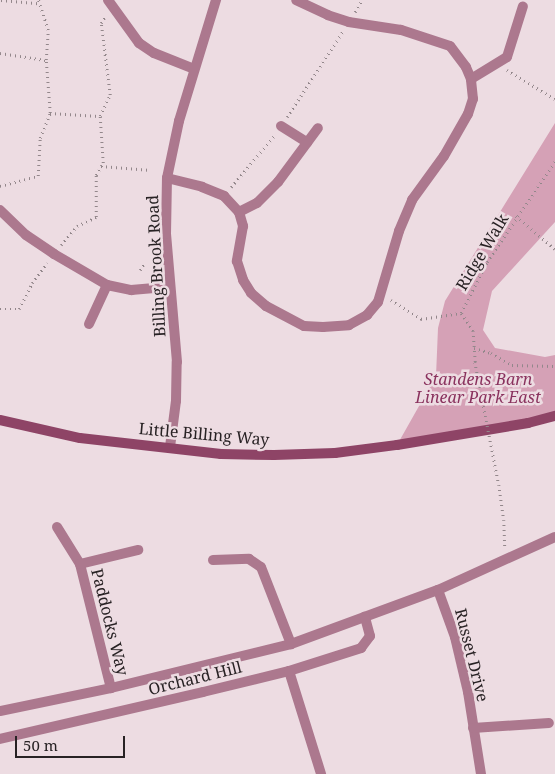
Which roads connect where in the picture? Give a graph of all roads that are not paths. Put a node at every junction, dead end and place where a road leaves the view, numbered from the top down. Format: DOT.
graph roads {
  1 [pos="216,0"];
  2 [pos="296,0"];
  3 [pos="110,3"];
  4 [pos="523,6"];
  5 [pos="194,69"];
  6 [pos="471,79"];
  7 [pos="282,126"];
  8 [pos="318,128"];
  9 [pos="307,142"];
  10 [pos="167,178"];
  11 [pos="0,210"];
  12 [pos="239,212"];
  13 [pos="107,284"];
  14 [pos="169,287"];
  15 [pos="89,324"];
  16 [pos="555,416"];
  17 [pos="0,420"];
  18 [pos="170,447"];
  19 [pos="57,526"];
  20 [pos="555,537"];
  21 [pos="138,550"];
  22 [pos="213,560"];
  23 [pos="80,564"];
  24 [pos="438,590"];
  25 [pos="365,618"];
  26 [pos="291,644"];
  27 [pos="289,671"];
  28 [pos="112,688"];
  29 [pos="0,711"];
  30 [pos="549,723"];
  31 [pos="474,728"];
  32 [pos="0,738"];
  33 [pos="321,774"];
  34 [pos="481,774"];
  1 -- 5 [label="street, Billing Brook Road"];
  2 -- 6 [label="street"];
  3 -- 5 [label="street"];
  4 -- 6 [label="street"];
  5 -- 10 [label="street, Billing Brook Road"];
  6 -- 12 [label="street"];
  7 -- 9 [label="street"];
  8 -- 9 [label="street"];
  9 -- 12 [label="street"];
  10 -- 12 [label="street"];
  10 -- 14 [label="street, Billing Brook Road"];
  11 -- 13 [label="street"];
  13 -- 14 [label="street"];
  13 -- 15 [label="street"];
  14 -- 18 [label="street, Billing Brook Road"];
  16 -- 18 [label="street, Little Billing Way"];
  17 -- 18 [label="street, Little Billing Way"];
  19 -- 23 [label="street, Paddocks Way"];
  20 -- 24 [label="street, Orchard Hill"];
  21 -- 23 [label="street, Paddocks Way"];
  22 -- 26 [label="street"];
  23 -- 28 [label="street, Paddocks Way"];
  24 -- 25 [label="street, Orchard Hill"];
  24 -- 31 [label="street, Russet Drive"];
  25 -- 26 [label="street, Orchard Hill"];
  25 -- 27 [label="street, Orchard Hill"];
  26 -- 28 [label="street, Orchard Hill"];
  27 -- 32 [label="street, Orchard Hill"];
  27 -- 33 [label="street"];
  28 -- 29 [label="street, Orchard Hill"];
  30 -- 31 [label="street, Russet Drive"];
  31 -- 34 [label="street, Russet Drive"];
}
